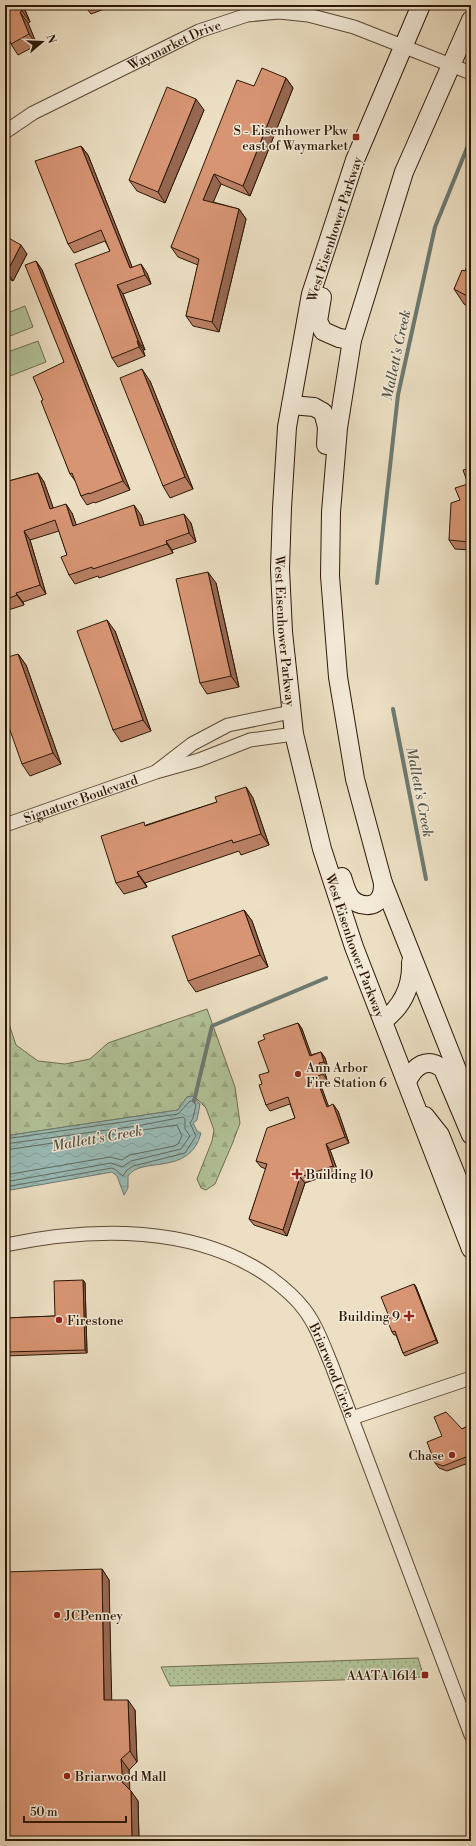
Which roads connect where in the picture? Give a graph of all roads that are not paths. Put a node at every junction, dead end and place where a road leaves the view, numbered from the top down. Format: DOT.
graph roads {
  1 [pos="421,5"];
  2 [pos="246,10"];
  3 [pos="471,20"];
  4 [pos="403,45"];
  5 [pos="452,66"];
  6 [pos="471,73"];
  7 [pos="5,132"];
  8 [pos="356,160"];
  9 [pos="352,340"];
  10 [pos="291,405"];
  11 [pos="330,576"];
  12 [pos="291,712"];
  13 [pos="294,734"];
  14 [pos="298,751"];
  15 [pos="156,772"];
  16 [pos="5,825"];
  17 [pos="383,883"];
  18 [pos="410,953"];
  19 [pos="383,1021"];
  20 [pos="407,1082"];
  21 [pos="414,1103"];
  22 [pos="471,1105"];
  23 [pos="471,1135"];
  24 [pos="471,1212"];
  25 [pos="5,1246"];
  26 [pos="471,1249"];
  27 [pos="471,1378"];
  28 [pos="352,1418"];
  29 [pos="471,1735"];
  1 -- 4 [label="main road, West Eisenhower Parkway"];
  2 -- 4 [label="street, Waymarket Drive"];
  2 -- 7 [label="street, Waymarket Drive"];
  3 -- 5 [label="main road"];
  4 -- 5 [label="street, Waymarket Drive"];
  4 -- 8 [label="main road, West Eisenhower Parkway"];
  5 -- 6 [label="street, Waymarket Drive"];
  5 -- 9 [label="main road"];
  8 -- 9 [label="main road"];
  8 -- 10 [label="main road, West Eisenhower Parkway"];
  9 -- 11 [label="main road"];
  10 -- 11 [label="main road"];
  10 -- 12 [label="main road, West Eisenhower Parkway"];
  11 -- 17 [label="main road"];
  12 -- 13 [label="main road, West Eisenhower Parkway"];
  12 -- 15 [label="street, Signature Boulevard"];
  13 -- 14 [label="main road, West Eisenhower Parkway"];
  13 -- 15 [label="street, Signature Boulevard"];
  14 -- 17 [label="main road"];
  14 -- 19 [label="main road, West Eisenhower Parkway"];
  15 -- 16 [label="street, Signature Boulevard"];
  17 -- 18 [label="main road"];
  18 -- 19 [label="main road"];
  18 -- 22 [label="main road"];
  19 -- 20 [label="main road, West Eisenhower Parkway"];
  20 -- 21 [label="main road, West Eisenhower Parkway"];
  20 -- 23 [label="main road"];
  21 -- 24 [label="main road"];
  21 -- 26 [label="main road, West Eisenhower Parkway"];
  25 -- 28 [label="street, Briarwood Circle"];
  27 -- 28 [label="street"];
  28 -- 29 [label="street, Briarwood Circle"];
}
